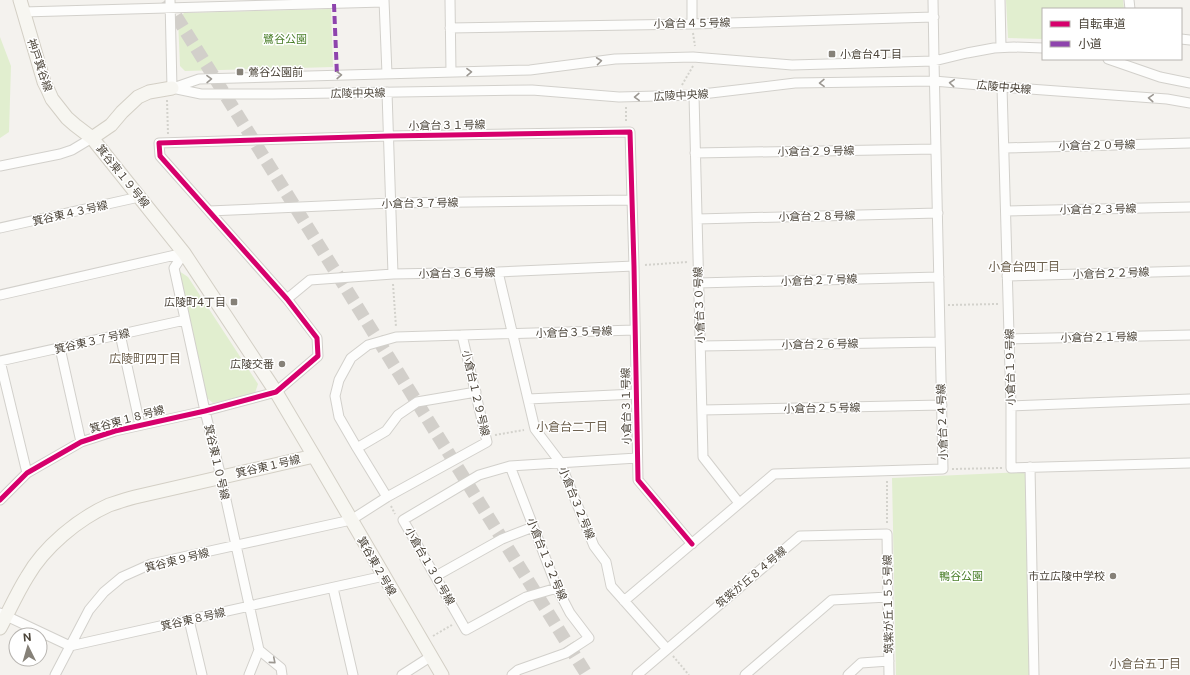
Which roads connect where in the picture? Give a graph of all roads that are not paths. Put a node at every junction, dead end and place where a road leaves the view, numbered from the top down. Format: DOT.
graph roads {
  1 [pos="450,0"];
  2 [pos="692,0"];
  3 [pos="934,0"];
  4 [pos="1000,0"];
  5 [pos="384,1"];
  6 [pos="170,4"];
  7 [pos="21,6"];
  8 [pos="934,17"];
  9 [pos="692,24"];
  10 [pos="450,28"];
  11 [pos="1001,47"];
  12 [pos="1042,48"];
  13 [pos="1111,60"];
  14 [pos="934,61"];
  15 [pos="452,72"];
  16 [pos="387,74"];
  17 [pos="934,81"];
  18 [pos="1190,83"];
  19 [pos="1002,87"];
  20 [pos="169,89"];
  21 [pos="387,92"];
  22 [pos="694,95"];
  23 [pos="1190,103"];
  24 [pos="389,136"];
  25 [pos="92,138"];
  26 [pos="1190,143"];
  27 [pos="1004,148"];
  28 [pos="936,149"];
  29 [pos="695,153"];
  30 [pos="0,166"];
  31 [pos="139,197"];
  32 [pos="632,200"];
  33 [pos="391,203"];
  34 [pos="1190,207"];
  35 [pos="209,211"];
  36 [pos="1006,211"];
  37 [pos="938,213"];
  38 [pos="697,219"];
  39 [pos="0,228"];
  40 [pos="184,253"];
  41 [pos="634,266"];
  42 [pos="1190,271"];
  43 [pos="498,272"];
  44 [pos="393,274"];
  45 [pos="1007,276"];
  46 [pos="939,277"];
  47 [pos="698,283"];
  48 [pos="0,295"];
  49 [pos="287,299"];
  50 [pos="185,320"];
  51 [pos="635,330"];
  52 [pos="513,333"];
  53 [pos="120,334"];
  54 [pos="462,335"];
  55 [pos="1190,335"];
  56 [pos="1009,339"];
  57 [pos="940,342"];
  58 [pos="701,346"];
  59 [pos="60,348"];
  60 [pos="0,361"];
  61 [pos="276,392"];
  62 [pos="476,392"];
  63 [pos="636,394"];
  64 [pos="1190,399"];
  65 [pos="528,400"];
  66 [pos="942,405"];
  67 [pos="1011,406"];
  68 [pos="702,410"];
  69 [pos="205,411"];
  70 [pos="140,425"];
  71 [pos="81,442"];
  72 [pos="357,448"];
  73 [pos="314,456"];
  74 [pos="637,458"];
  75 [pos="560,462"];
  76 [pos="1190,463"];
  77 [pos="510,466"];
  78 [pos="1030,467"];
  79 [pos="27,473"];
  80 [pos="221,477"];
  81 [pos="387,497"];
  82 [pos="0,500"];
  83 [pos="739,503"];
  84 [pos="351,520"];
  85 [pos="533,527"];
  86 [pos="887,534"];
  87 [pos="692,544"];
  88 [pos="236,546"];
  89 [pos="384,576"];
  90 [pos="436,576"];
  91 [pos="333,588"];
  92 [pos="557,588"];
  93 [pos="888,597"];
  94 [pos="624,601"];
  95 [pos="249,606"];
  96 [pos="3,614"];
  97 [pos="190,620"];
  98 [pos="0,628"];
  99 [pos="70,646"];
  100 [pos="667,649"];
  101 [pos="259,650"];
  102 [pos="430,657"];
  103 [pos="889,661"];
  104 [pos="55,675"];
  105 [pos="202,675"];
  106 [pos="249,675"];
  107 [pos="282,675"];
  108 [pos="353,675"];
  109 [pos="402,675"];
  110 [pos="442,675"];
  111 [pos="512,675"];
  112 [pos="637,675"];
  113 [pos="745,675"];
  114 [pos="848,675"];
  115 [pos="889,675"];
  116 [pos="1034,675"];
  1 -- 10 [label="street"];
  2 -- 9 [label="street"];
  3 -- 8 [label="street, 小倉台２４号線"];
  4 -- 11 [label="street"];
  5 -- 6 [label="street"];
  5 -- 16 [label="street"];
  6 -- 7 [label="street"];
  6 -- 20 [label="street"];
  7 -- 25 [label="street, 神戸箕谷線"];
  8 -- 9 [label="street, 小倉台４５号線"];
  8 -- 14 [label="street, 小倉台２４号線"];
  9 -- 10 [label="street, 小倉台４５号線"];
  10 -- 15 [label="street"];
  11 -- 12 [label="street, 広陵中央線"];
  11 -- 14 [label="street, 広陵中央線"];
  13 -- 18 [label="street"];
  15 -- 14 [label="street, 広陵中央線, one-way"];
  14 -- 17 [label="street, 小倉台２４号線"];
  15 -- 16 [label="street, 広陵中央線"];
  20 -- 16 [label="street, 広陵中央線, one-way"];
  19 -- 17 [label="street, 広陵中央線, one-way"];
  17 -- 22 [label="street, 広陵中央線, one-way"];
  17 -- 28 [label="street, 小倉台２４号線"];
  23 -- 19 [label="street, 広陵中央線, one-way"];
  19 -- 27 [label="street, 小倉台１９号線"];
  20 -- 21 [label="street, 広陵中央線"];
  20 -- 25 [label="street, 広陵中央線"];
  22 -- 21 [label="street, 広陵中央線, one-way"];
  21 -- 24 [label="street"];
  22 -- 29 [label="street, 小倉台３０号線"];
  24 -- 32 [label="street, 小倉台３１号線"];
  24 -- 33 [label="street"];
  24 -- 35 [label="street, 小倉台３１号線"];
  25 -- 30 [label="street, 箕谷東１９号線"];
  25 -- 31 [label="street, 箕谷東１９号線"];
  26 -- 27 [label="street, 小倉台２０号線"];
  27 -- 36 [label="street, 小倉台１９号線"];
  28 -- 29 [label="street, 小倉台２９号線"];
  28 -- 37 [label="street, 小倉台２４号線"];
  29 -- 38 [label="street, 小倉台３０号線"];
  31 -- 39 [label="street, 箕谷東４３号線"];
  31 -- 40 [label="street, 箕谷東１９号線"];
  32 -- 33 [label="street, 小倉台３７号線"];
  32 -- 41 [label="street, 小倉台３１号線"];
  33 -- 35 [label="street, 小倉台３７号線"];
  33 -- 44 [label="street"];
  34 -- 36 [label="street, 小倉台２３号線"];
  35 -- 49 [label="street"];
  36 -- 45 [label="street, 小倉台１９号線"];
  37 -- 38 [label="street, 小倉台２８号線"];
  37 -- 46 [label="street, 小倉台２４号線"];
  38 -- 47 [label="street, 小倉台３０号線"];
  40 -- 48 [label="street"];
  40 -- 50 [label="street, 箕谷東１０号線"];
  40 -- 61 [label="street, 箕谷東１号線"];
  41 -- 43 [label="street, 小倉台３６号線"];
  41 -- 51 [label="street, 小倉台３１号線"];
  42 -- 45 [label="street, 小倉台２２号線"];
  43 -- 44 [label="street, 小倉台３６号線"];
  43 -- 52 [label="street, 小倉台３２号線"];
  44 -- 49 [label="street, 小倉台３６号線"];
  45 -- 56 [label="street, 小倉台１９号線"];
  46 -- 47 [label="street, 小倉台２７号線"];
  46 -- 57 [label="street, 小倉台２４号線"];
  47 -- 58 [label="street, 小倉台３０号線"];
  49 -- 61 [label="street"];
  50 -- 53 [label="street, 箕谷東３７号線"];
  50 -- 69 [label="street, 箕谷東１０号線"];
  51 -- 52 [label="street, 小倉台３５号線"];
  51 -- 63 [label="street, 小倉台３１号線"];
  52 -- 54 [label="street, 小倉台１２９号線"];
  52 -- 65 [label="street, 小倉台３２号線"];
  53 -- 59 [label="street, 箕谷東３７号線"];
  53 -- 70 [label="street"];
  54 -- 62 [label="street, 小倉台１２９号線"];
  54 -- 72 [label="street"];
  55 -- 56 [label="street, 小倉台２１号線"];
  56 -- 67 [label="street, 小倉台１９号線"];
  57 -- 58 [label="street, 小倉台２６号線"];
  57 -- 66 [label="street, 小倉台２４号線"];
  58 -- 68 [label="street, 小倉台３０号線"];
  59 -- 60 [label="street, 箕谷東３７号線"];
  59 -- 71 [label="street"];
  60 -- 79 [label="street"];
  61 -- 69 [label="street, 箕谷東１８号線"];
  61 -- 73 [label="street, 箕谷東１号線"];
  62 -- 72 [label="street"];
  62 -- 81 [label="street, 小倉台１２９号線"];
  63 -- 65 [label="street"];
  63 -- 74 [label="street, 小倉台３１号線"];
  64 -- 67 [label="street"];
  65 -- 75 [label="street, 小倉台３２号線"];
  66 -- 68 [label="street, 小倉台２５号線"];
  66 -- 83 [label="street, 小倉台２４号線"];
  67 -- 78 [label="street, 小倉台１９号線"];
  68 -- 83 [label="street, 小倉台３０号線"];
  69 -- 70 [label="street, 箕谷東１８号線"];
  69 -- 80 [label="street, 箕谷東１０号線"];
  70 -- 71 [label="street, 箕谷東１８号線"];
  71 -- 79 [label="street, 箕谷東１８号線"];
  72 -- 81 [label="street"];
  73 -- 80 [label="street, 箕谷東１号線"];
  73 -- 84 [label="street, 箕谷東２号線"];
  74 -- 75 [label="street"];
  74 -- 87 [label="street, 小倉台３１号線"];
  75 -- 77 [label="street"];
  75 -- 94 [label="street, 小倉台３２号線"];
  76 -- 78 [label="street"];
  77 -- 85 [label="street, 小倉台１３２号線"];
  77 -- 90 [label="street, 小倉台１３０号線"];
  78 -- 116 [label="street"];
  79 -- 82 [label="street, 箕谷東１８号線"];
  80 -- 88 [label="street, 箕谷東１０号線"];
  80 -- 96 [label="street, 箕谷東１号線"];
  81 -- 84 [label="street, 小倉台１２９号線"];
  83 -- 87 [label="street, 小倉台２４号線"];
  84 -- 88 [label="street, 箕谷東９号線"];
  84 -- 89 [label="street, 箕谷東２号線"];
  85 -- 90 [label="street"];
  85 -- 92 [label="street, 小倉台１３２号線"];
  86 -- 93 [label="street, 筑紫が丘１５５号線"];
  86 -- 100 [label="street, 筑紫が丘８４号線"];
  87 -- 94 [label="street, 小倉台２４号線"];
  88 -- 95 [label="street, 箕谷東１０号線"];
  88 -- 99 [label="street, 箕谷東９号線"];
  89 -- 91 [label="street, 箕谷東８号線"];
  89 -- 102 [label="street, 箕谷東２号線"];
  90 -- 92 [label="street, 小倉台１３０号線"];
  91 -- 95 [label="street, 箕谷東８号線"];
  91 -- 108 [label="street"];
  92 -- 111 [label="street, 小倉台１３２号線"];
  93 -- 103 [label="street, 筑紫が丘１５５号線"];
  93 -- 113 [label="street"];
  94 -- 100 [label="street, 小倉台３２号線"];
  95 -- 97 [label="street, 箕谷東８号線"];
  95 -- 101 [label="street, 箕谷東１０号線"];
  96 -- 98 [label="street, 箕谷東１号線"];
  96 -- 99 [label="street"];
  97 -- 99 [label="street, 箕谷東８号線"];
  97 -- 105 [label="street"];
  99 -- 104 [label="street, 箕谷東９号線"];
  100 -- 112 [label="street, 筑紫が丘８４号線"];
  101 -- 106 [label="street"];
  101 -- 107 [label="street, one-way"];
  102 -- 109 [label="street"];
  102 -- 110 [label="street, 箕谷東２号線"];
  103 -- 114 [label="street"];
  103 -- 115 [label="street, 筑紫が丘１５５号線"];
}
